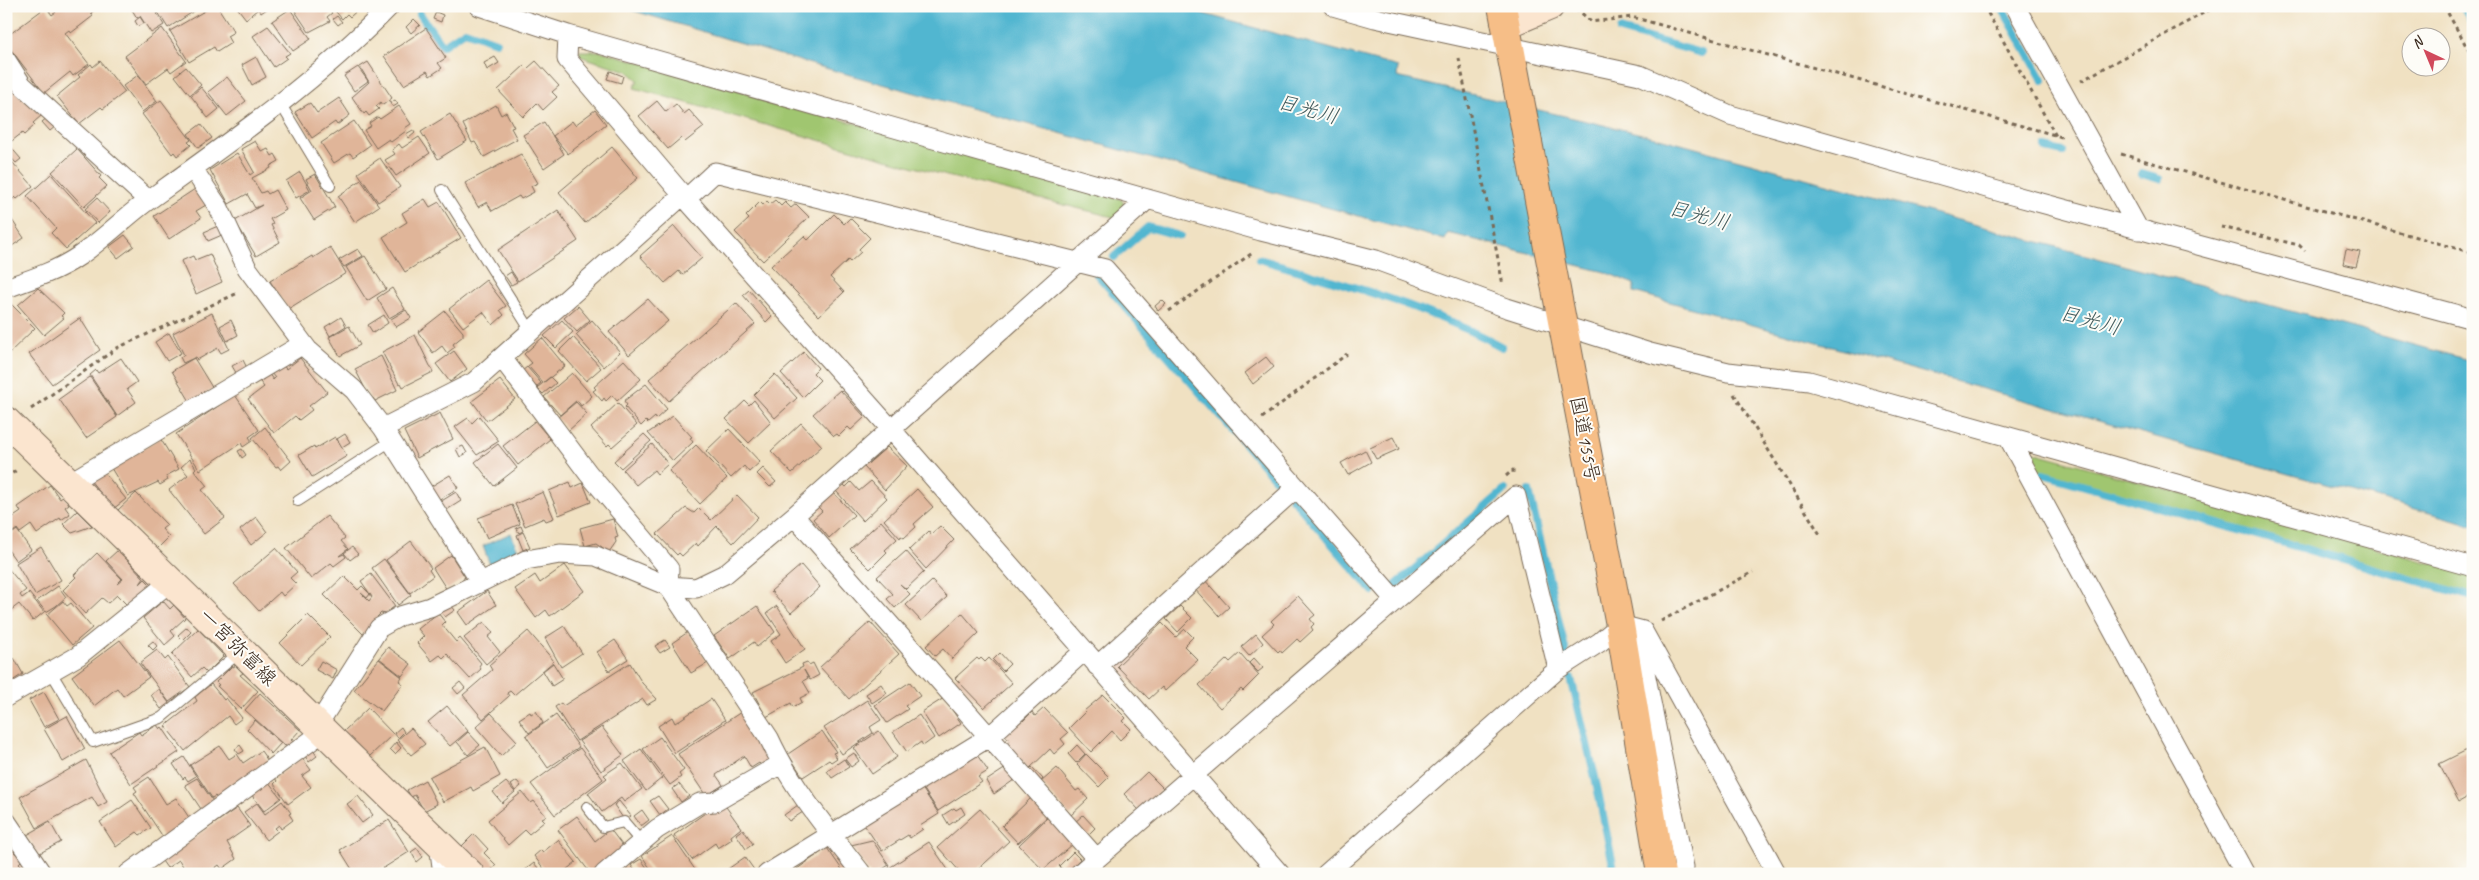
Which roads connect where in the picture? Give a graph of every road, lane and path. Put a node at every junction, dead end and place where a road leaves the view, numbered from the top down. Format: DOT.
graph roads {
  1 [pos="390,6"];
  2 [pos="479,6"];
  3 [pos="1333,6"];
  4 [pos="1550,6"];
  5 [pos="1573,6"];
  6 [pos="1984,6"];
  7 [pos="2015,6"];
  8 [pos="2216,6"];
  9 [pos="2444,6"];
  10 [pos="568,36"];
  11 [pos="1508,36"];
  12 [pos="1458,52"];
  13 [pos="2473,58"];
  14 [pos="6,60"];
  15 [pos="11,81"];
  16 [pos="2062,91"];
  17 [pos="280,103"];
  18 [pos="2056,136"];
  19 [pos="2092,146"];
  20 [pos="193,169"];
  21 [pos="330,186"];
  22 [pos="442,190"];
  23 [pos="685,197"];
  24 [pos="1148,199"];
  25 [pos="148,200"];
  26 [pos="2139,230"];
  27 [pos="1261,231"];
  28 [pos="2473,253"];
  29 [pos="1078,261"];
  30 [pos="258,284"];
  31 [pos="6,288"];
  32 [pos="1505,293"];
  33 [pos="1561,316"];
  34 [pos="2473,319"];
  35 [pos="1152,323"];
  36 [pos="531,331"];
  37 [pos="303,344"];
  38 [pos="1347,354"];
  39 [pos="502,358"];
  40 [pos="1742,391"];
  41 [pos="8,423"];
  42 [pos="890,428"];
  43 [pos="1245,430"];
  44 [pos="387,435"];
  45 [pos="2008,437"];
  46 [pos="69,483"];
  47 [pos="1296,488"];
  48 [pos="298,501"];
  49 [pos="794,516"];
  50 [pos="1822,536"];
  51 [pos="2473,567"];
  52 [pos="1753,572"];
  53 [pos="171,581"];
  54 [pos="480,581"];
  55 [pos="668,586"];
  56 [pos="1395,600"];
  57 [pos="1633,628"];
  58 [pos="241,651"];
  59 [pos="1084,651"];
  60 [pos="1097,666"];
  61 [pos="1558,669"];
  62 [pos="51,672"];
  63 [pos="6,697"];
  64 [pos="320,729"];
  65 [pos="989,737"];
  66 [pos="781,764"];
  67 [pos="1192,775"];
  68 [pos="588,807"];
  69 [pos="8,829"];
  70 [pos="830,833"];
  71 [pos="641,842"];
  72 [pos="439,844"];
  73 [pos="1096,858"];
  74 [pos="42,874"];
  75 [pos="128,874"];
  76 [pos="443,874"];
  77 [pos="470,874"];
  78 [pos="604,874"];
  79 [pos="767,874"];
  80 [pos="862,874"];
  81 [pos="1079,874"];
  82 [pos="1280,874"];
  83 [pos="1326,874"];
  84 [pos="1661,874"];
  85 [pos="1682,874"];
  86 [pos="1777,874"];
  87 [pos="2244,874"];
  1 -- 17 [label="street"];
  2 -- 10 [label="street"];
  3 -- 11 [label="street"];
  4 -- 11 [label="main road"];
  5 -- 18 [label="path"];
  6 -- 18 [label="path"];
  7 -- 16 [label="street"];
  8 -- 16 [label="path"];
  9 -- 13 [label="path"];
  10 -- 23 [label="street"];
  10 -- 24 [label="street"];
  11 -- 26 [label="street"];
  11 -- 33 [label="highway, 国道155号"];
  12 -- 32 [label="path"];
  14 -- 15 [label="street"];
  15 -- 25 [label="street"];
  16 -- 19 [label="street"];
  17 -- 20 [label="street"];
  17 -- 21 [label="lane"];
  18 -- 19 [label="path"];
  19 -- 26 [label="street"];
  19 -- 28 [label="path"];
  20 -- 25 [label="street"];
  20 -- 30 [label="street"];
  22 -- 36 [label="lane"];
  23 -- 29 [label="street"];
  23 -- 36 [label="street"];
  23 -- 42 [label="street"];
  24 -- 27 [label="street"];
  24 -- 29 [label="street"];
  25 -- 31 [label="street"];
  26 -- 34 [label="street"];
  27 -- 33 [label="street"];
  27 -- 35 [label="path"];
  29 -- 35 [label="street"];
  29 -- 42 [label="street"];
  30 -- 37 [label="street"];
  30 -- 41 [label="path"];
  33 -- 45 [label="street"];
  33 -- 57 [label="highway, 国道155号"];
  35 -- 43 [label="street"];
  36 -- 39 [label="street"];
  37 -- 44 [label="street"];
  37 -- 46 [label="street"];
  38 -- 43 [label="path"];
  39 -- 44 [label="street"];
  39 -- 55 [label="street"];
  40 -- 50 [label="path"];
  41 -- 46 [label="main road, 一宮弥富線"];
  42 -- 49 [label="street"];
  42 -- 59 [label="street"];
  43 -- 47 [label="street"];
  44 -- 48 [label="lane"];
  44 -- 54 [label="street"];
  45 -- 51 [label="street"];
  45 -- 87 [label="street"];
  46 -- 53 [label="main road, 一宮弥富線"];
  47 -- 56 [label="street"];
  47 -- 60 [label="street"];
  49 -- 55 [label="street"];
  49 -- 65 [label="street"];
  52 -- 57 [label="path"];
  53 -- 58 [label="main road, 一宮弥富線"];
  53 -- 62 [label="street"];
  54 -- 55 [label="street"];
  54 -- 64 [label="street"];
  55 -- 66 [label="street"];
  56 -- 61 [label="street"];
  56 -- 67 [label="street"];
  57 -- 61 [label="street"];
  57 -- 84 [label="highway, 国道155号"];
  57 -- 85 [label="street"];
  57 -- 86 [label="street"];
  58 -- 62 [label="lane"];
  58 -- 64 [label="main road, 一宮弥富線"];
  59 -- 60 [label="street"];
  59 -- 65 [label="street"];
  60 -- 67 [label="street"];
  61 -- 83 [label="street"];
  62 -- 63 [label="street"];
  64 -- 72 [label="main road, 一宮弥富線"];
  64 -- 75 [label="street"];
  65 -- 70 [label="street"];
  65 -- 73 [label="street"];
  66 -- 70 [label="street"];
  66 -- 71 [label="street"];
  67 -- 73 [label="street"];
  67 -- 82 [label="street"];
  68 -- 71 [label="lane"];
  69 -- 74 [label="street"];
  70 -- 79 [label="street"];
  70 -- 80 [label="street"];
  71 -- 78 [label="street"];
  72 -- 76 [label="street"];
  72 -- 77 [label="main road, 一宮弥富線"];
  73 -- 81 [label="street"];
}
